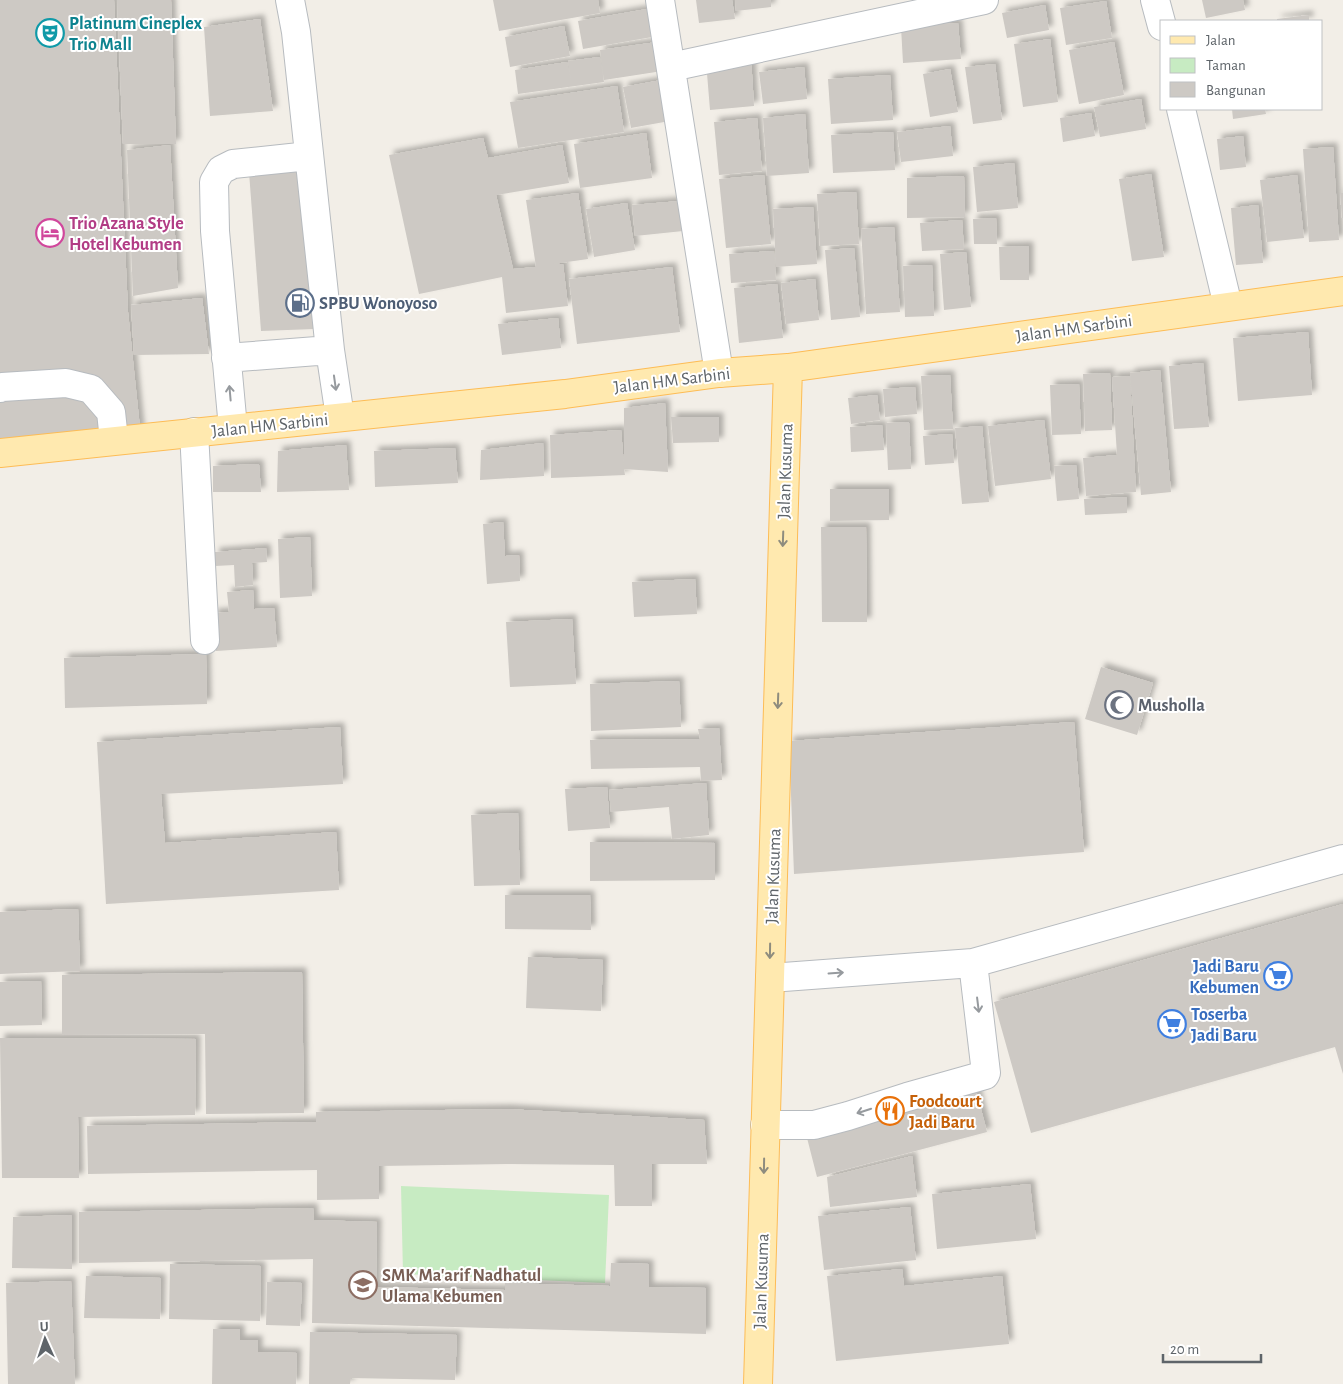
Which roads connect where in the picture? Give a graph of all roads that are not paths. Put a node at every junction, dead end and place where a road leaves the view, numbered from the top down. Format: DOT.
graph roads {
  1 [pos="290,0"];
  2 [pos="660,0"];
  3 [pos="984,0"];
  4 [pos="1155,0"];
  5 [pos="1160,20"];
  6 [pos="671,66"];
  7 [pos="1181,110"];
  8 [pos="309,156"];
  9 [pos="1343,291"];
  10 [pos="1228,306"];
  11 [pos="330,350"];
  12 [pos="226,358"];
  13 [pos="788,368"];
  14 [pos="719,373"];
  15 [pos="0,388"];
  16 [pos="340,417"];
  17 [pos="233,428"];
  18 [pos="194,432"];
  19 [pos="114,440"];
  20 [pos="0,453"];
  21 [pos="205,640"];
  22 [pos="1343,859"];
  23 [pos="973,963"];
  24 [pos="770,978"];
  25 [pos="765,1125"];
  26 [pos="758,1384"];
  1 -- 8 [label="street"];
  2 -- 6 [label="street"];
  3 -- 6 [label="street"];
  4 -- 5 [label="street"];
  6 -- 14 [label="street"];
  7 -- 10 [label="street"];
  8 -- 11 [label="street"];
  8 -- 12 [label="street"];
  9 -- 10 [label="main road, Jalan HM Sarbini"];
  10 -- 13 [label="main road, Jalan HM Sarbini"];
  11 -- 12 [label="street"];
  11 -- 16 [label="street, one-way"];
  17 -- 12 [label="street, one-way"];
  13 -- 14 [label="main road, Jalan HM Sarbini"];
  13 -- 24 [label="main road, Jalan Kusuma, one-way"];
  14 -- 16 [label="main road, Jalan HM Sarbini"];
  15 -- 19 [label="street"];
  16 -- 17 [label="main road, Jalan HM Sarbini"];
  17 -- 18 [label="main road, Jalan HM Sarbini"];
  18 -- 19 [label="main road, Jalan HM Sarbini"];
  18 -- 21 [label="street"];
  19 -- 20 [label="main road, Jalan HM Sarbini"];
  22 -- 23 [label="street"];
  24 -- 23 [label="street, one-way"];
  23 -- 25 [label="street, one-way"];
  24 -- 25 [label="main road, Jalan Kusuma"];
  25 -- 26 [label="main road, Jalan Kusuma, one-way"];
}
